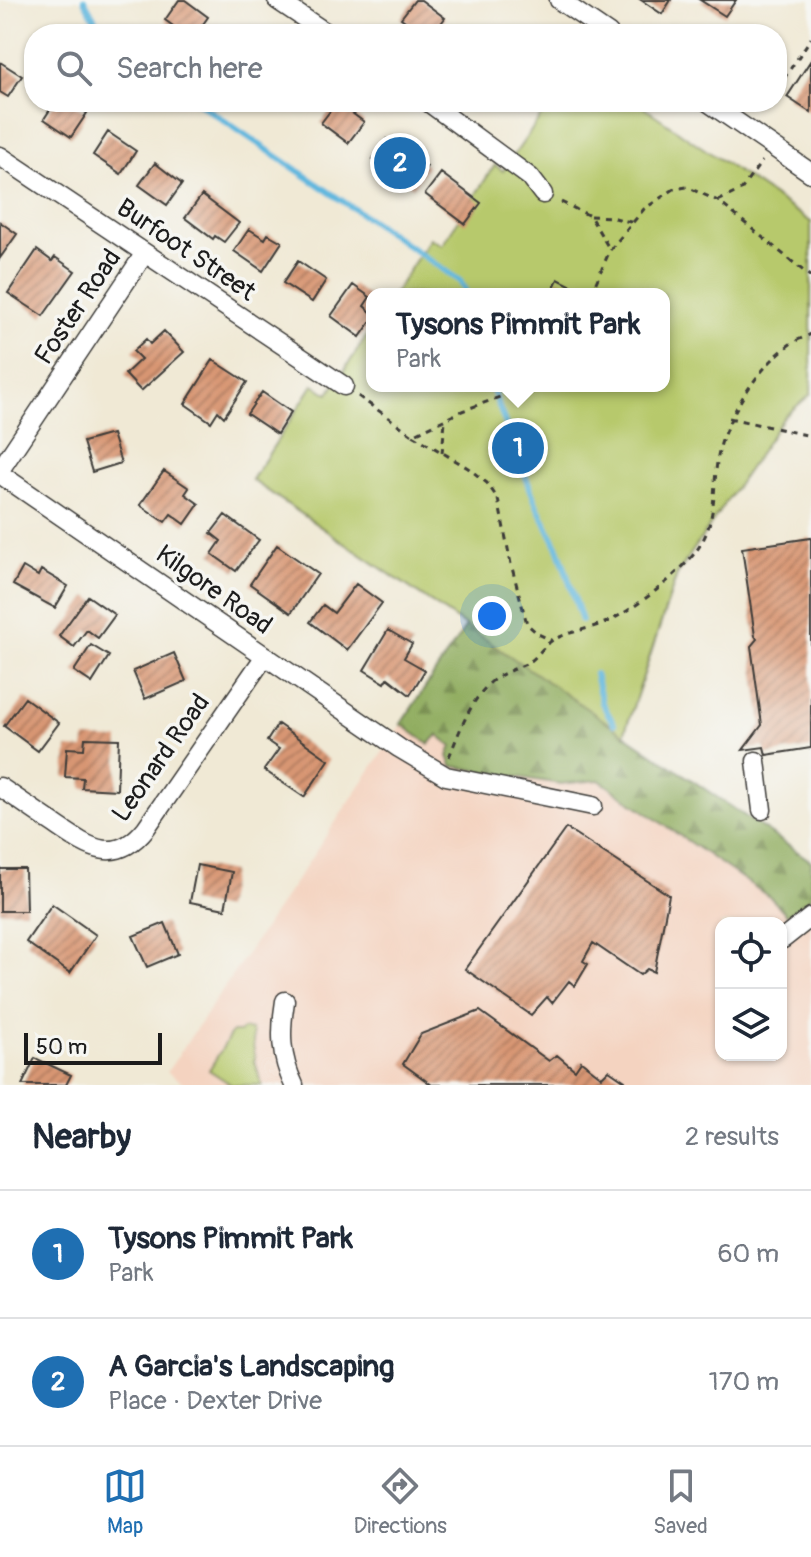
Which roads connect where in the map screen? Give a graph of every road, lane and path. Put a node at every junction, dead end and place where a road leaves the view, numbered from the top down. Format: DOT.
graph roads {
  1 [pos="277,0"];
  2 [pos="559,0"];
  3 [pos="313,24"];
  4 [pos="594,24"];
  5 [pos="811,38"];
  6 [pos="787,74"];
  7 [pos="442,112"];
  8 [pos="723,112"];
  9 [pos="773,146"];
  10 [pos="0,156"];
  11 [pos="811,173"];
  12 [pos="543,194"];
  13 [pos="718,201"];
  14 [pos="590,216"];
  15 [pos="634,223"];
  16 [pos="610,250"];
  17 [pos="145,253"];
  18 [pos="811,275"];
  19 [pos="594,288"];
  20 [pos="811,335"];
  21 [pos="344,386"];
  22 [pos="511,392"];
  23 [pos="729,418"];
  24 [pos="445,419"];
  25 [pos="413,435"];
  26 [pos="811,436"];
  27 [pos="442,453"];
  28 [pos="0,472"];
  29 [pos="551,640"];
  30 [pos="265,656"];
  31 [pos="756,761"];
  32 [pos="446,776"];
  33 [pos="0,787"];
  34 [pos="593,806"];
  35 [pos="762,810"];
  36 [pos="811,917"];
  37 [pos="787,936"];
  38 [pos="285,1001"];
  39 [pos="294,1085"];
  1 -- 3 [label="street"];
  2 -- 4 [label="street"];
  5 -- 6 [label="path"];
  7 -- 12 [label="street"];
  8 -- 9 [label="street"];
  9 -- 11 [label="street"];
  9 -- 13 [label="path"];
  10 -- 17 [label="street, Burfoot Street"];
  12 -- 14 [label="path"];
  13 -- 15 [label="path"];
  13 -- 18 [label="path"];
  14 -- 15 [label="path"];
  14 -- 16 [label="path"];
  15 -- 16 [label="path"];
  16 -- 19 [label="path"];
  17 -- 21 [label="street, Burfoot Street"];
  17 -- 28 [label="street, Foster Road"];
  20 -- 23 [label="path"];
  21 -- 25 [label="path"];
  22 -- 24 [label="path"];
  23 -- 26 [label="path"];
  23 -- 29 [label="path"];
  24 -- 25 [label="path"];
  24 -- 27 [label="path"];
  25 -- 27 [label="path"];
  27 -- 29 [label="path"];
  28 -- 30 [label="street, Kilgore Road"];
  29 -- 32 [label="path"];
  30 -- 32 [label="street, Kilgore Road"];
  30 -- 33 [label="street, Leonard Road"];
  31 -- 35 [label="street"];
  32 -- 34 [label="street, Kilgore Road"];
  36 -- 37 [label="street"];
  38 -- 39 [label="street"];
}
